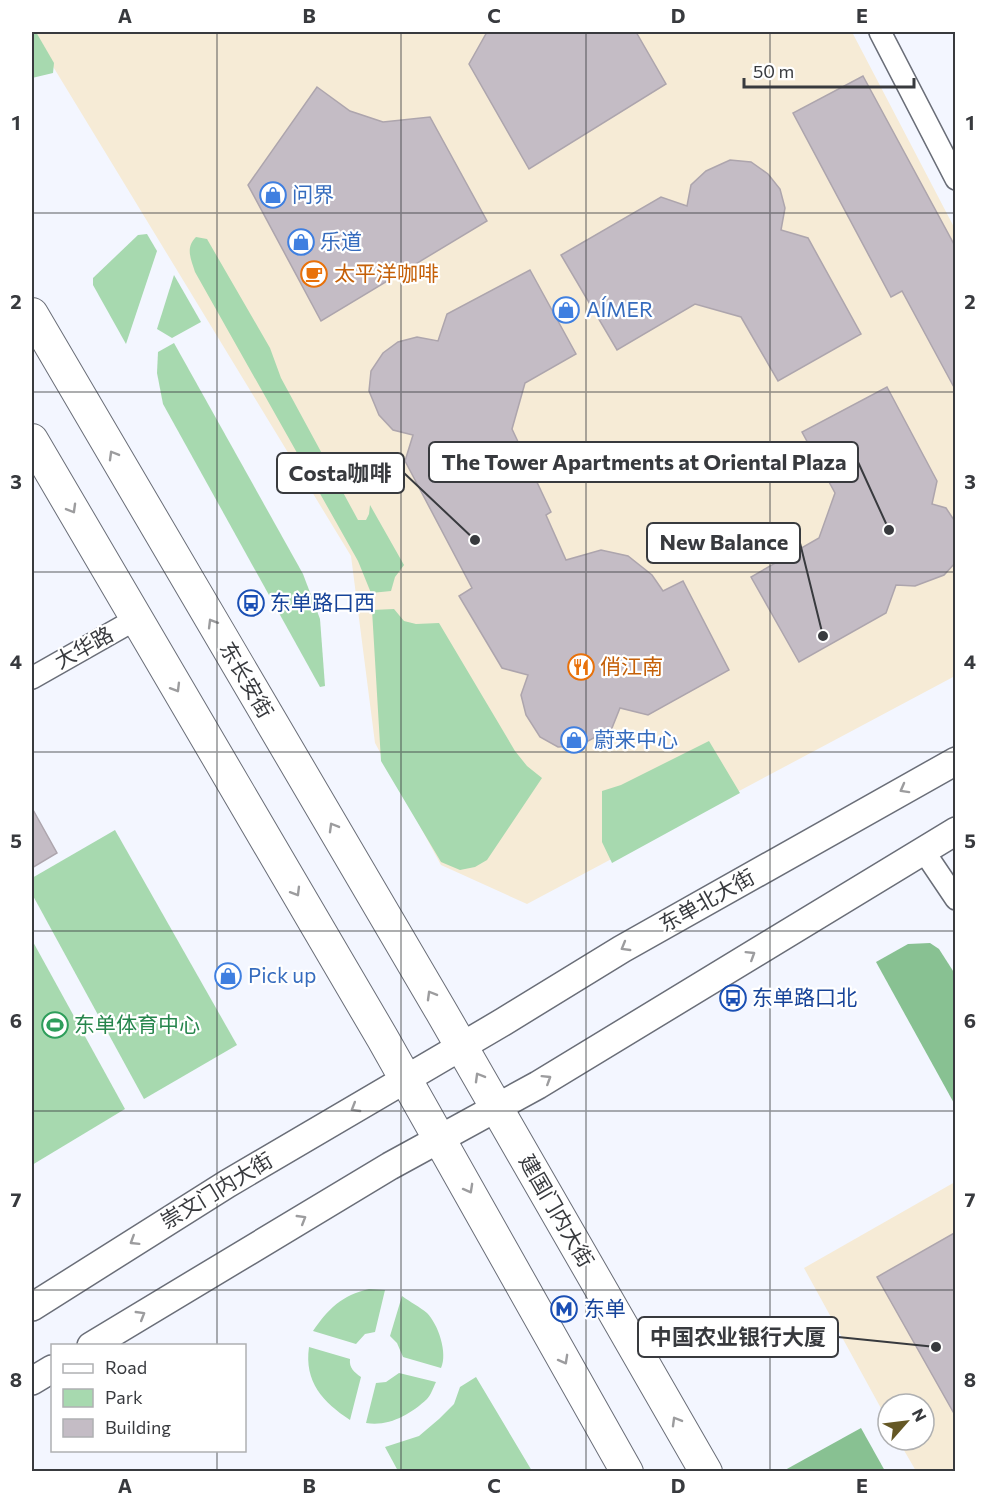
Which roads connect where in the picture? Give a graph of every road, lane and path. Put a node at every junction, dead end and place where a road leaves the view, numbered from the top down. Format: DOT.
graph roads {
  1 [pos="880,32"];
  2 [pos="956,179"];
  3 [pos="32,314"];
  4 [pos="32,440"];
  5 [pos="136,619"];
  6 [pos="32,678"];
  7 [pos="956,761"];
  8 [pos="956,831"];
  9 [pos="922,850"];
  10 [pos="956,899"];
  11 [pos="461,1045"];
  12 [pos="405,1078"];
  13 [pos="496,1108"];
  14 [pos="440,1138"];
  15 [pos="32,1306"];
  16 [pos="94,1344"];
  17 [pos="51,1369"];
  18 [pos="32,1381"];
  19 [pos="627,1472"];
  20 [pos="706,1472"];
  1 -- 2 [label="street"];
  11 -- 3 [label="highway, 东长安街, one-way"];
  4 -- 5 [label="highway, one-way"];
  5 -- 6 [label="street, 大华路"];
  5 -- 12 [label="highway, one-way"];
  7 -- 11 [label="main road, 东单北大街, one-way"];
  8 -- 9 [label="main road"];
  9 -- 10 [label="street"];
  13 -- 9 [label="main road, one-way"];
  11 -- 12 [label="main road, 东单北大街"];
  13 -- 11 [label="highway, 东长安街, one-way"];
  12 -- 14 [label="highway"];
  12 -- 15 [label="main road, 崇文门内大街, one-way"];
  13 -- 14 [label="main road"];
  20 -- 13 [label="highway, 建国门内大街, one-way"];
  16 -- 14 [label="main road, one-way"];
  14 -- 19 [label="highway, one-way"];
  17 -- 18 [label="main road"];
}
